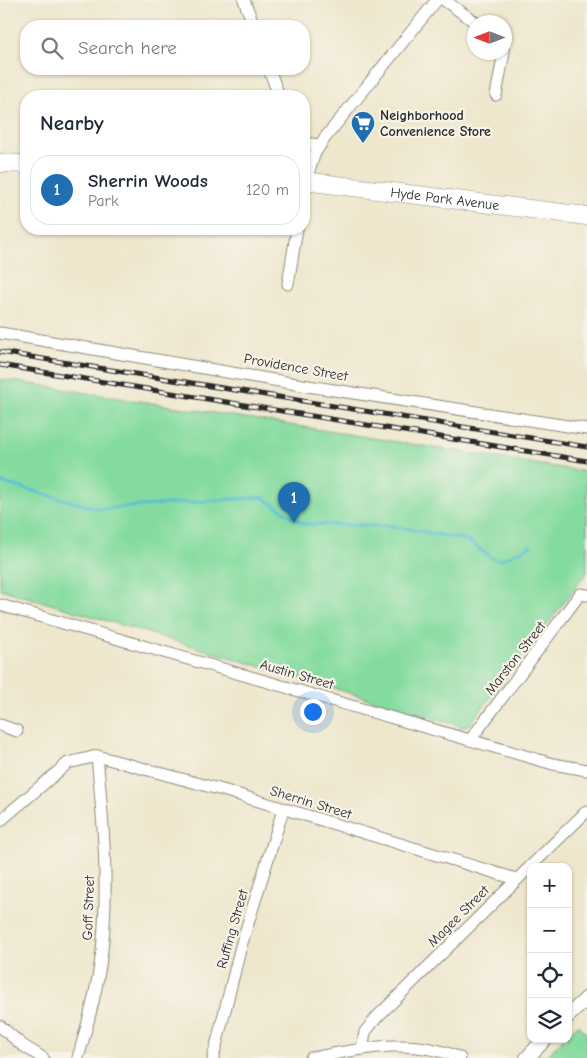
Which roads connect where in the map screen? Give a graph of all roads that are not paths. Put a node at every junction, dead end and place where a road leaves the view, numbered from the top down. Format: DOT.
graph roads {
  1 [pos="244,0"];
  2 [pos="437,0"];
  3 [pos="444,0"];
  4 [pos="467,16"];
  5 [pos="252,20"];
  6 [pos="503,60"];
  7 [pos="271,75"];
  8 [pos="277,90"];
  9 [pos="496,96"];
  10 [pos="310,144"];
  11 [pos="320,145"];
  12 [pos="0,163"];
  13 [pos="20,164"];
  14 [pos="310,167"];
  15 [pos="310,181"];
  16 [pos="587,216"];
  17 [pos="296,235"];
  18 [pos="288,284"];
  19 [pos="0,333"];
  20 [pos="587,429"];
  21 [pos="584,594"];
  22 [pos="0,605"];
  23 [pos="0,725"];
  24 [pos="17,730"];
  25 [pos="471,740"];
  26 [pos="97,756"];
  27 [pos="587,770"];
  28 [pos="283,810"];
  29 [pos="587,811"];
  30 [pos="0,821"];
  31 [pos="516,879"];
  32 [pos="587,998"];
  33 [pos="572,1012"];
  34 [pos="0,1026"];
  35 [pos="541,1043"];
  36 [pos="362,1049"];
  37 [pos="43,1058"];
  38 [pos="78,1058"];
  39 [pos="213,1058"];
  40 [pos="311,1058"];
  41 [pos="460,1058"];
  42 [pos="526,1058"];
  1 -- 5 [label="street"];
  2 -- 11 [label="street"];
  3 -- 4 [label="street"];
  6 -- 9 [label="street"];
  7 -- 8 [label="street"];
  10 -- 11 [label="street"];
  11 -- 14 [label="street"];
  12 -- 13 [label="main road"];
  15 -- 16 [label="main road, Hyde Park Avenue"];
  17 -- 18 [label="street"];
  19 -- 20 [label="street, Providence Street"];
  21 -- 25 [label="street, Marston Street"];
  22 -- 25 [label="street, Austin Street"];
  23 -- 24 [label="street"];
  25 -- 27 [label="street, Austin Street"];
  26 -- 28 [label="street, Sherrin Street"];
  26 -- 30 [label="street"];
  26 -- 38 [label="street, Goff Street"];
  28 -- 31 [label="street, Sherrin Street"];
  28 -- 39 [label="street, Ruffing Street"];
  29 -- 31 [label="street, Magee Street"];
  31 -- 36 [label="street, Magee Street"];
  32 -- 33 [label="street"];
  34 -- 37 [label="street"];
  35 -- 42 [label="street"];
  36 -- 40 [label="street"];
  36 -- 41 [label="street"];
}
